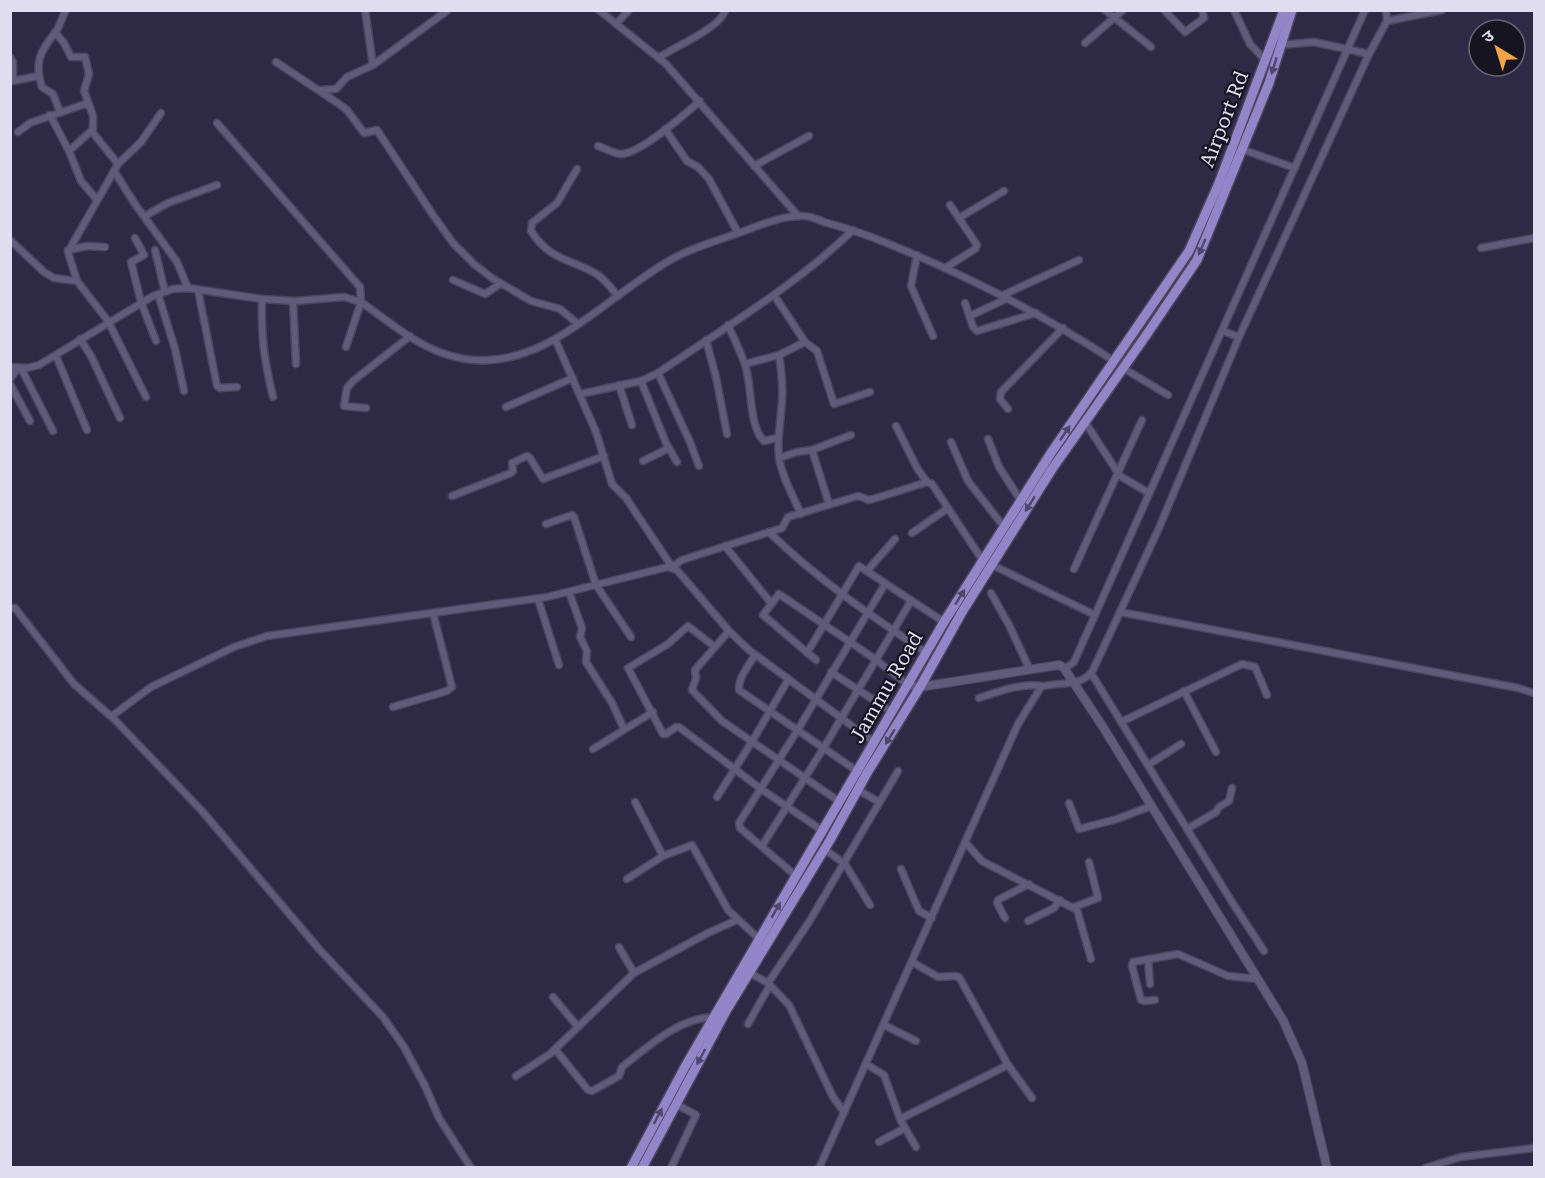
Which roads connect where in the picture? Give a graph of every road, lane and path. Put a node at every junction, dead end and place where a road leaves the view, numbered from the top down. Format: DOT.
graph roads {
  1 [pos="66,10"];
  2 [pos="365,10"];
  3 [pos="448,10"];
  4 [pos="598,10"];
  5 [pos="629,10"];
  6 [pos="725,10"];
  7 [pos="1105,10"];
  8 [pos="1123,10"];
  9 [pos="1164,10"];
  10 [pos="1202,10"];
  11 [pos="1234,10"];
  12 [pos="1284,10"];
  13 [pos="1292,10"];
  14 [pos="1365,10"];
  15 [pos="1386,10"];
  16 [pos="1442,10"];
  17 [pos="1114,18"];
  18 [pos="1387,21"];
  19 [pos="616,24"];
  20 [pos="55,32"];
  21 [pos="1085,43"];
  22 [pos="1281,45"];
  23 [pos="1151,47"];
  24 [pos="1351,50"];
  25 [pos="1367,54"];
  26 [pos="10,57"];
  27 [pos="660,57"];
  28 [pos="1265,60"];
  29 [pos="276,62"];
  30 [pos="373,65"];
  31 [pos="38,76"];
  32 [pos="320,90"];
  33 [pos="700,101"];
  34 [pos="90,107"];
  35 [pos="60,112"];
  36 [pos="160,113"];
  37 [pos="50,115"];
  38 [pos="217,123"];
  39 [pos="665,129"];
  40 [pos="92,130"];
  41 [pos="18,132"];
  42 [pos="809,136"];
  43 [pos="598,146"];
  44 [pos="1241,149"];
  45 [pos="69,151"];
  46 [pos="754,166"];
  47 [pos="116,168"];
  48 [pos="1295,168"];
  49 [pos="577,169"];
  50 [pos="217,185"];
  51 [pos="1004,191"];
  52 [pos="97,200"];
  53 [pos="950,205"];
  54 [pos="145,216"];
  55 [pos="798,216"];
  56 [pos="959,218"];
  57 [pos="853,230"];
  58 [pos="738,233"];
  59 [pos="135,238"];
  60 [pos="1195,238"];
  61 [pos="1534,238"];
  62 [pos="10,240"];
  63 [pos="105,247"];
  64 [pos="1481,248"];
  65 [pos="68,250"];
  66 [pos="154,250"];
  67 [pos="917,255"];
  68 [pos="1079,260"];
  69 [pos="945,268"];
  70 [pos="453,280"];
  71 [pos="77,281"];
  72 [pos="500,284"];
  73 [pos="188,288"];
  74 [pos="198,290"];
  75 [pos="161,293"];
  76 [pos="774,295"];
  77 [pos="618,296"];
  78 [pos="1006,297"];
  79 [pos="262,299"];
  80 [pos="293,301"];
  81 [pos="141,302"];
  82 [pos="360,302"];
  83 [pos="965,303"];
  84 [pos="1036,313"];
  85 [pos="970,316"];
  86 [pos="108,321"];
  87 [pos="578,324"];
  88 [pos="728,325"];
  89 [pos="1063,328"];
  90 [pos="1224,331"];
  91 [pos="410,336"];
  92 [pos="933,336"];
  93 [pos="1237,336"];
  94 [pos="81,339"];
  95 [pos="555,339"];
  96 [pos="156,340"];
  97 [pos="706,340"];
  98 [pos="805,342"];
  99 [pos="346,347"];
  100 [pos="779,355"];
  101 [pos="56,356"];
  102 [pos="1114,361"];
  103 [pos="297,364"];
  104 [pos="744,364"];
  105 [pos="10,367"];
  106 [pos="20,368"];
  107 [pos="1123,368"];
  108 [pos="658,373"];
  109 [pos="573,378"];
  110 [pos="641,381"];
  111 [pos="10,382"];
  112 [pos="619,385"];
  113 [pos="237,387"];
  114 [pos="184,391"];
  115 [pos="870,392"];
  116 [pos="580,394"];
  117 [pos="1167,395"];
  118 [pos="146,397"];
  119 [pos="273,397"];
  120 [pos="506,407"];
  121 [pos="366,408"];
  122 [pos="1008,410"];
  123 [pos="120,418"];
  124 [pos="1142,420"];
  125 [pos="30,422"];
  126 [pos="1085,422"];
  127 [pos="632,425"];
  128 [pos="896,426"];
  129 [pos="87,430"];
  130 [pos="53,431"];
  131 [pos="727,434"];
  132 [pos="851,435"];
  133 [pos="777,438"];
  134 [pos="988,439"];
  135 [pos="951,442"];
  136 [pos="669,448"];
  137 [pos="812,450"];
  138 [pos="603,456"];
  139 [pos="779,458"];
  140 [pos="642,461"];
  141 [pos="677,462"];
  142 [pos="699,466"];
  143 [pos="1118,472"];
  144 [pos="927,482"];
  145 [pos="1149,493"];
  146 [pos="452,496"];
  147 [pos="1021,501"];
  148 [pos="829,504"];
  149 [pos="948,508"];
  150 [pos="801,514"];
  151 [pos="546,524"];
  152 [pos="1004,527"];
  153 [pos="769,532"];
  154 [pos="912,533"];
  155 [pos="895,539"];
  156 [pos="725,546"];
  157 [pos="987,563"];
  158 [pos="672,567"];
  159 [pos="1074,569"];
  160 [pos="867,570"];
  161 [pos="885,584"];
  162 [pos="596,585"];
  163 [pos="569,592"];
  164 [pos="991,593"];
  165 [pos="841,595"];
  166 [pos="538,599"];
  167 [pos="911,602"];
  168 [pos="771,603"];
  169 [pos="10,608"];
  170 [pos="867,612"];
  171 [pos="1120,612"];
  172 [pos="433,613"];
  173 [pos="1095,615"];
  174 [pos="944,622"];
  175 [pos="824,624"];
  176 [pos="893,630"];
  177 [pos="729,631"];
  178 [pos="631,637"];
  179 [pos="849,642"];
  180 [pos="714,647"];
  181 [pos="807,653"];
  182 [pos="927,653"];
  183 [pos="755,655"];
  184 [pos="875,659"];
  185 [pos="816,660"];
  186 [pos="559,665"];
  187 [pos="1029,670"];
  188 [pos="831,672"];
  189 [pos="1077,676"];
  190 [pos="788,680"];
  191 [pos="909,686"];
  192 [pos="920,687"];
  193 [pos="1042,687"];
  194 [pos="858,689"];
  195 [pos="1184,691"];
  196 [pos="1534,693"];
  197 [pos="1267,695"];
  198 [pos="979,698"];
  199 [pos="815,700"];
  200 [pos="393,707"];
  201 [pos="770,711"];
  202 [pos="653,712"];
  203 [pos="892,712"];
  204 [pos="112,716"];
  205 [pos="841,718"];
  206 [pos="1121,722"];
  207 [pos="624,729"];
  208 [pos="798,731"];
  209 [pos="753,741"];
  210 [pos="875,743"];
  211 [pos="1181,744"];
  212 [pos="593,749"];
  213 [pos="823,749"];
  214 [pos="1216,752"];
  215 [pos="780,760"];
  216 [pos="1148,765"];
  217 [pos="735,770"];
  218 [pos="857,771"];
  219 [pos="898,771"];
  220 [pos="805,777"];
  221 [pos="1232,788"];
  222 [pos="761,789"];
  223 [pos="858,790"];
  224 [pos="717,797"];
  225 [pos="878,801"];
  226 [pos="634,802"];
  227 [pos="840,802"];
  228 [pos="1069,803"];
  229 [pos="1151,806"];
  230 [pos="787,807"];
  231 [pos="1187,829"];
  232 [pos="823,831"];
  233 [pos="965,843"];
  234 [pos="762,846"];
  235 [pos="824,849"];
  236 [pos="663,856"];
  237 [pos="839,860"];
  238 [pos="1089,862"];
  239 [pos="901,869"];
  240 [pos="796,876"];
  241 [pos="627,879"];
  242 [pos="1029,884"];
  243 [pos="1060,900"];
  244 [pos="870,905"];
  245 [pos="1074,908"];
  246 [pos="932,918"];
  247 [pos="1005,918"];
  248 [pos="737,920"];
  249 [pos="1028,921"];
  250 [pos="759,939"];
  251 [pos="618,947"];
  252 [pos="1264,951"];
  253 [pos="1092,959"];
  254 [pos="1148,959"];
  255 [pos="912,962"];
  256 [pos="750,972"];
  257 [pos="634,973"];
  258 [pos="1258,979"];
  259 [pos="767,983"];
  260 [pos="1150,984"];
  261 [pos="553,997"];
  262 [pos="1155,1000"];
  263 [pos="714,1017"];
  264 [pos="748,1024"];
  265 [pos="884,1025"];
  266 [pos="578,1027"];
  267 [pos="916,1041"];
  268 [pos="555,1049"];
  269 [pos="866,1065"];
  270 [pos="1008,1065"];
  271 [pos="516,1076"];
  272 [pos="1032,1098"];
  273 [pos="676,1104"];
  274 [pos="844,1112"];
  275 [pos="900,1119"];
  276 [pos="905,1128"];
  277 [pos="879,1142"];
  278 [pos="916,1147"];
  279 [pos="1534,1148"];
  280 [pos="471,1167"];
  281 [pos="631,1167"];
  282 [pos="642,1167"];
  283 [pos="671,1167"];
  284 [pos="819,1167"];
  285 [pos="1327,1167"];
  286 [pos="1425,1167"];
  1 -- 20 [label="street"];
  2 -- 30 [label="street"];
  3 -- 30 [label="street"];
  4 -- 19 [label="street"];
  5 -- 19 [label="street"];
  6 -- 27 [label="street"];
  7 -- 17 [label="street"];
  8 -- 17 [label="street"];
  9 -- 10 [label="street"];
  11 -- 28 [label="street"];
  12 -- 28 [label="main road, Airport Rd"];
  13 -- 22 [label="main road"];
  14 -- 24 [label="street"];
  15 -- 18 [label="street"];
  16 -- 18 [label="street"];
  17 -- 21 [label="street"];
  17 -- 23 [label="street"];
  18 -- 25 [label="street"];
  19 -- 27 [label="street"];
  20 -- 31 [label="street"];
  20 -- 34 [label="street"];
  22 -- 24 [label="street"];
  22 -- 44 [label="main road, one-way"];
  24 -- 25 [label="street"];
  24 -- 48 [label="street"];
  25 -- 93 [label="street"];
  26 -- 31 [label="street"];
  27 -- 33 [label="street"];
  28 -- 60 [label="main road, Airport Rd"];
  29 -- 32 [label="street"];
  30 -- 32 [label="street"];
  31 -- 35 [label="street"];
  32 -- 72 [label="street"];
  33 -- 39 [label="street"];
  33 -- 46 [label="street"];
  34 -- 35 [label="street"];
  34 -- 40 [label="street"];
  35 -- 37 [label="street"];
  36 -- 47 [label="street"];
  37 -- 41 [label="street"];
  37 -- 45 [label="street"];
  38 -- 82 [label="street"];
  39 -- 43 [label="street"];
  39 -- 58 [label="street"];
  40 -- 45 [label="street"];
  40 -- 47 [label="street"];
  42 -- 46 [label="street"];
  44 -- 48 [label="street"];
  44 -- 107 [label="main road, one-way"];
  45 -- 52 [label="street"];
  46 -- 55 [label="street"];
  47 -- 52 [label="street"];
  47 -- 54 [label="street"];
  48 -- 90 [label="street"];
  49 -- 77 [label="street"];
  50 -- 54 [label="street"];
  51 -- 56 [label="street"];
  52 -- 65 [label="street"];
  53 -- 56 [label="street"];
  54 -- 73 [label="street"];
  55 -- 57 [label="street"];
  55 -- 58 [label="street"];
  56 -- 69 [label="street"];
  57 -- 67 [label="street"];
  57 -- 76 [label="street"];
  58 -- 77 [label="street"];
  59 -- 81 [label="street"];
  60 -- 102 [label="main road, Jammu Road"];
  61 -- 64 [label="street"];
  62 -- 71 [label="street"];
  63 -- 65 [label="street"];
  65 -- 71 [label="street"];
  66 -- 75 [label="street"];
  67 -- 69 [label="street"];
  67 -- 92 [label="street"];
  68 -- 78 [label="street"];
  69 -- 78 [label="street"];
  70 -- 72 [label="street"];
  71 -- 86 [label="street"];
  72 -- 87 [label="street"];
  73 -- 74 [label="street"];
  73 -- 75 [label="street"];
  74 -- 79 [label="street"];
  74 -- 113 [label="street"];
  75 -- 81 [label="street"];
  75 -- 114 [label="street"];
  76 -- 88 [label="street"];
  76 -- 98 [label="street"];
  77 -- 87 [label="street"];
  78 -- 84 [label="street"];
  78 -- 85 [label="street"];
  79 -- 80 [label="street"];
  79 -- 119 [label="street"];
  80 -- 82 [label="street"];
  80 -- 103 [label="street"];
  81 -- 86 [label="street"];
  81 -- 96 [label="street"];
  82 -- 91 [label="street"];
  82 -- 99 [label="street"];
  83 -- 85 [label="street"];
  84 -- 85 [label="street"];
  84 -- 89 [label="street"];
  86 -- 94 [label="street"];
  86 -- 118 [label="street"];
  87 -- 95 [label="street"];
  88 -- 97 [label="street"];
  88 -- 104 [label="street"];
  89 -- 102 [label="street"];
  89 -- 122 [label="street"];
  90 -- 93 [label="street"];
  90 -- 145 [label="street"];
  91 -- 95 [label="street"];
  91 -- 121 [label="street"];
  93 -- 171 [label="street"];
  94 -- 101 [label="street"];
  94 -- 123 [label="street"];
  95 -- 109 [label="street"];
  97 -- 108 [label="street"];
  97 -- 131 [label="street"];
  98 -- 100 [label="street"];
  98 -- 115 [label="street"];
  100 -- 104 [label="street"];
  100 -- 133 [label="street"];
  101 -- 106 [label="street"];
  101 -- 129 [label="street"];
  147 -- 102 [label="main road, Jammu Road, one-way"];
  104 -- 133 [label="street"];
  105 -- 106 [label="street"];
  106 -- 111 [label="street"];
  106 -- 130 [label="street"];
  107 -- 117 [label="street"];
  107 -- 126 [label="main road"];
  108 -- 110 [label="street"];
  108 -- 142 [label="street"];
  109 -- 116 [label="street"];
  109 -- 120 [label="street"];
  110 -- 112 [label="street"];
  110 -- 136 [label="street"];
  111 -- 125 [label="street"];
  112 -- 116 [label="street"];
  112 -- 127 [label="street"];
  116 -- 138 [label="street"];
  124 -- 143 [label="street"];
  126 -- 143 [label="street"];
  126 -- 157 [label="main road, one-way"];
  128 -- 144 [label="street"];
  132 -- 137 [label="street"];
  133 -- 139 [label="street"];
  134 -- 147 [label="street"];
  135 -- 152 [label="street"];
  136 -- 140 [label="street"];
  136 -- 141 [label="street"];
  137 -- 139 [label="street"];
  137 -- 148 [label="street"];
  138 -- 146 [label="street"];
  138 -- 158 [label="street"];
  139 -- 150 [label="street"];
  143 -- 145 [label="street"];
  143 -- 159 [label="street"];
  144 -- 148 [label="street"];
  144 -- 149 [label="street"];
  145 -- 173 [label="street"];
  147 -- 152 [label="main road, Jammu Road"];
  148 -- 150 [label="street"];
  149 -- 154 [label="street"];
  149 -- 157 [label="street"];
  150 -- 153 [label="street"];
  151 -- 162 [label="street"];
  152 -- 157 [label="main road, Jammu Road"];
  153 -- 156 [label="street"];
  153 -- 165 [label="street"];
  155 -- 160 [label="street"];
  156 -- 158 [label="street"];
  156 -- 168 [label="street"];
  157 -- 173 [label="street"];
  174 -- 157 [label="main road, Jammu Road, one-way"];
  157 -- 192 [label="main road"];
  158 -- 162 [label="street"];
  158 -- 177 [label="street"];
  160 -- 161 [label="street"];
  160 -- 165 [label="street"];
  161 -- 167 [label="street"];
  161 -- 170 [label="street"];
  162 -- 163 [label="street"];
  162 -- 178 [label="street"];
  163 -- 166 [label="street"];
  163 -- 207 [label="street"];
  164 -- 187 [label="street"];
  165 -- 170 [label="street"];
  165 -- 175 [label="street"];
  166 -- 172 [label="street"];
  166 -- 186 [label="street"];
  167 -- 174 [label="street"];
  167 -- 176 [label="street"];
  168 -- 175 [label="street"];
  168 -- 181 [label="street"];
  169 -- 204 [label="street"];
  170 -- 176 [label="street"];
  170 -- 179 [label="street"];
  171 -- 189 [label="street"];
  171 -- 196 [label="street"];
  172 -- 200 [label="street"];
  172 -- 204 [label="street"];
  173 -- 189 [label="street"];
  174 -- 182 [label="main road, Jammu Road"];
  175 -- 179 [label="street"];
  175 -- 181 [label="street"];
  176 -- 182 [label="street"];
  176 -- 184 [label="street"];
  177 -- 180 [label="street"];
  177 -- 183 [label="street"];
  179 -- 184 [label="street"];
  179 -- 188 [label="street"];
  180 -- 202 [label="street"];
  180 -- 209 [label="street"];
  181 -- 185 [label="street"];
  182 -- 191 [label="main road, Jammu Road"];
  183 -- 190 [label="street"];
  183 -- 201 [label="street"];
  184 -- 191 [label="street"];
  184 -- 194 [label="street"];
  187 -- 189 [label="street"];
  187 -- 192 [label="street"];
  188 -- 194 [label="street"];
  188 -- 199 [label="street"];
  189 -- 193 [label="street"];
  189 -- 206 [label="street"];
  189 -- 229 [label="street"];
  190 -- 199 [label="street"];
  190 -- 201 [label="street"];
  191 -- 192 [label="street"];
  191 -- 203 [label="main road, Jammu Road"];
  192 -- 223 [label="main road, one-way"];
  193 -- 198 [label="street"];
  193 -- 233 [label="street"];
  194 -- 203 [label="street"];
  194 -- 205 [label="street"];
  195 -- 197 [label="street"];
  195 -- 206 [label="street"];
  195 -- 214 [label="street"];
  199 -- 205 [label="street"];
  199 -- 208 [label="street"];
  201 -- 208 [label="street"];
  201 -- 209 [label="street"];
  202 -- 207 [label="street"];
  202 -- 217 [label="street"];
  203 -- 210 [label="main road, Jammu Road"];
  204 -- 280 [label="street"];
  205 -- 210 [label="street"];
  205 -- 213 [label="street"];
  206 -- 216 [label="street"];
  207 -- 212 [label="street"];
  208 -- 213 [label="street"];
  208 -- 215 [label="street"];
  209 -- 215 [label="street"];
  209 -- 217 [label="street"];
  210 -- 218 [label="main road, Jammu Road"];
  211 -- 216 [label="street"];
  213 -- 218 [label="street"];
  213 -- 220 [label="street"];
  215 -- 220 [label="street"];
  215 -- 222 [label="street"];
  216 -- 231 [label="street"];
  217 -- 222 [label="street"];
  217 -- 224 [label="street"];
  218 -- 227 [label="main road, Jammu Road"];
  219 -- 225 [label="street"];
  220 -- 227 [label="street"];
  220 -- 230 [label="street"];
  221 -- 231 [label="street"];
  222 -- 230 [label="street"];
  222 -- 234 [label="street"];
  223 -- 225 [label="street"];
  223 -- 235 [label="main road"];
  225 -- 237 [label="street"];
  226 -- 236 [label="street"];
  227 -- 232 [label="main road, Jammu Road"];
  228 -- 229 [label="street"];
  229 -- 258 [label="street"];
  230 -- 232 [label="street"];
  230 -- 234 [label="street"];
  231 -- 252 [label="street"];
  232 -- 240 [label="main road, Jammu Road"];
  233 -- 242 [label="street"];
  233 -- 246 [label="street"];
  234 -- 240 [label="street"];
  235 -- 237 [label="street"];
  235 -- 256 [label="main road"];
  236 -- 241 [label="street"];
  236 -- 248 [label="street"];
  237 -- 244 [label="street"];
  237 -- 259 [label="street"];
  238 -- 245 [label="street"];
  239 -- 246 [label="street"];
  250 -- 240 [label="main road, Jammu Road, one-way"];
  242 -- 243 [label="street"];
  242 -- 247 [label="street"];
  243 -- 245 [label="street"];
  243 -- 249 [label="street"];
  245 -- 253 [label="street"];
  246 -- 255 [label="street"];
  248 -- 250 [label="street"];
  248 -- 257 [label="street"];
  250 -- 263 [label="main road, Jammu Road"];
  251 -- 257 [label="street"];
  254 -- 258 [label="street"];
  254 -- 260 [label="street"];
  254 -- 262 [label="street"];
  255 -- 265 [label="street"];
  255 -- 270 [label="street"];
  256 -- 259 [label="street"];
  256 -- 273 [label="main road, one-way"];
  257 -- 266 [label="street"];
  258 -- 285 [label="street"];
  259 -- 264 [label="street"];
  259 -- 274 [label="street"];
  261 -- 266 [label="street"];
  263 -- 268 [label="street"];
  281 -- 263 [label="main road, Jammu Road, one-way"];
  265 -- 267 [label="street"];
  265 -- 269 [label="street"];
  266 -- 268 [label="street"];
  268 -- 271 [label="street"];
  269 -- 274 [label="street"];
  269 -- 275 [label="street"];
  270 -- 272 [label="street"];
  270 -- 275 [label="street"];
  273 -- 282 [label="main road"];
  273 -- 283 [label="street"];
  274 -- 284 [label="street"];
  275 -- 276 [label="street"];
  276 -- 277 [label="street"];
  276 -- 278 [label="street"];
  279 -- 286 [label="street"];
}
